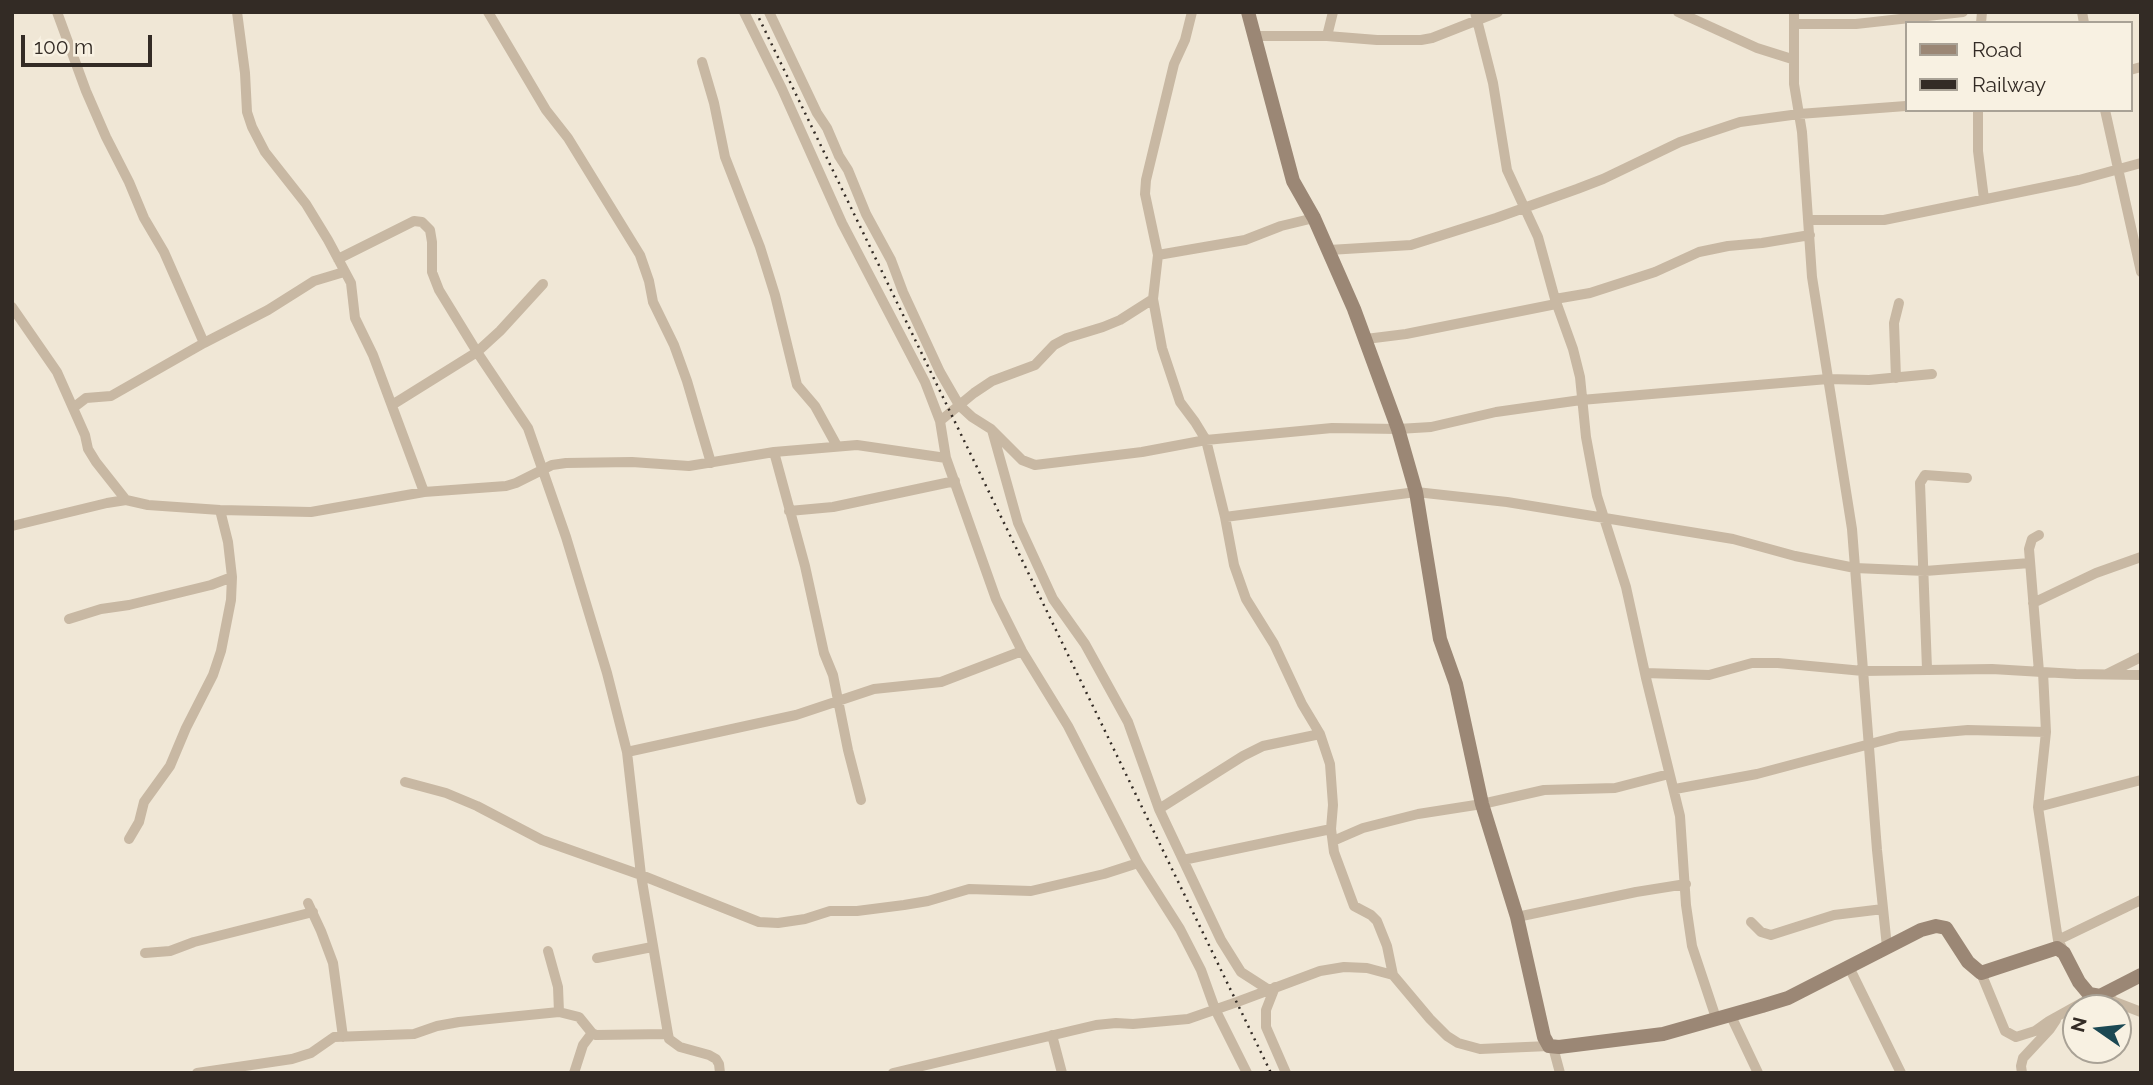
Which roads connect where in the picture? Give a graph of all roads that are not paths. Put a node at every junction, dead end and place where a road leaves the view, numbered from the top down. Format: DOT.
graph roads {
  1 [pos="57,12"];
  2 [pos="237,12"];
  3 [pos="488,12"];
  4 [pos="744,12"];
  5 [pos="769,12"];
  6 [pos="1192,12"];
  7 [pos="1248,12"];
  8 [pos="1333,12"];
  9 [pos="1498,12"];
  10 [pos="1678,12"];
  11 [pos="1794,12"];
  12 [pos="1963,12"];
  13 [pos="1476,17"];
  14 [pos="1794,24"];
  15 [pos="1255,36"];
  16 [pos="1327,36"];
  17 [pos="1793,59"];
  18 [pos="702,62"];
  19 [pos="1904,106"];
  20 [pos="1978,112"];
  21 [pos="2105,112"];
  22 [pos="1799,114"];
  23 [pos="2141,163"];
  24 [pos="2119,169"];
  25 [pos="1984,199"];
  26 [pos="1525,208"];
  27 [pos="1314,218"];
  28 [pos="1809,220"];
  29 [pos="1810,234"];
  30 [pos="1329,250"];
  31 [pos="1158,255"];
  32 [pos="2139,258"];
  33 [pos="338,259"];
  34 [pos="344,272"];
  35 [pos="2141,272"];
  36 [pos="544,284"];
  37 [pos="1153,299"];
  38 [pos="1555,302"];
  39 [pos="1899,303"];
  40 [pos="12,307"];
  41 [pos="1366,339"];
  42 [pos="204,343"];
  43 [pos="477,352"];
  44 [pos="1932,374"];
  45 [pos="1896,378"];
  46 [pos="1828,379"];
  47 [pos="1581,400"];
  48 [pos="392,404"];
  49 [pos="958,405"];
  50 [pos="73,408"];
  51 [pos="940,421"];
  52 [pos="991,429"];
  53 [pos="1398,429"];
  54 [pos="1206,440"];
  55 [pos="837,446"];
  56 [pos="774,452"];
  57 [pos="946,458"];
  58 [pos="711,463"];
  59 [pos="542,470"];
  60 [pos="1967,478"];
  61 [pos="955,481"];
  62 [pos="424,492"];
  63 [pos="1416,492"];
  64 [pos="126,500"];
  65 [pos="220,510"];
  66 [pos="789,511"];
  67 [pos="1225,517"];
  68 [pos="1605,519"];
  69 [pos="12,526"];
  70 [pos="2039,534"];
  71 [pos="2141,557"];
  72 [pos="2030,563"];
  73 [pos="1854,568"];
  74 [pos="1925,571"];
  75 [pos="232,577"];
  76 [pos="2033,603"];
  77 [pos="69,619"];
  78 [pos="1022,651"];
  79 [pos="2141,657"];
  80 [pos="1927,669"];
  81 [pos="1863,671"];
  82 [pos="2041,672"];
  83 [pos="1645,673"];
  84 [pos="2105,675"];
  85 [pos="2141,675"];
  86 [pos="838,700"];
  87 [pos="2046,732"];
  88 [pos="1320,734"];
  89 [pos="1869,743"];
  90 [pos="627,752"];
  91 [pos="1669,774"];
  92 [pos="2141,780"];
  93 [pos="405,782"];
  94 [pos="1675,789"];
  95 [pos="861,800"];
  96 [pos="1482,803"];
  97 [pos="2038,807"];
  98 [pos="1159,809"];
  99 [pos="1331,829"];
  100 [pos="129,839"];
  101 [pos="1333,841"];
  102 [pos="1183,860"];
  103 [pos="1138,863"];
  104 [pos="641,876"];
  105 [pos="1686,884"];
  106 [pos="2141,900"];
  107 [pos="1883,909"];
  108 [pos="1517,917"];
  109 [pos="1751,922"];
  110 [pos="2061,946"];
  111 [pos="652,947"];
  112 [pos="1888,947"];
  113 [pos="548,951"];
  114 [pos="145,954"];
  115 [pos="597,958"];
  116 [pos="1849,967"];
  117 [pos="1981,973"];
  118 [pos="1393,975"];
  119 [pos="2141,975"];
  120 [pos="1272,988"];
  121 [pos="2096,994"];
  122 [pos="2101,994"];
  123 [pos="1215,1009"];
  124 [pos="559,1012"];
  125 [pos="2062,1014"];
  126 [pos="1723,1016"];
  127 [pos="2058,1016"];
  128 [pos="592,1033"];
  129 [pos="667,1034"];
  130 [pos="1052,1035"];
  131 [pos="343,1037"];
  132 [pos="1551,1047"];
  133 [pos="197,1073"];
  134 [pos="574,1073"];
  135 [pos="720,1073"];
  136 [pos="892,1073"];
  137 [pos="1062,1073"];
  138 [pos="1247,1073"];
  139 [pos="1286,1073"];
  140 [pos="1560,1073"];
  141 [pos="1758,1073"];
  142 [pos="1901,1073"];
  143 [pos="2022,1073"];
  1 -- 42 [label="street"];
  2 -- 33 [label="street"];
  3 -- 58 [label="street"];
  4 -- 51 [label="street"];
  5 -- 49 [label="street"];
  6 -- 31 [label="street"];
  7 -- 15 [label="street"];
  8 -- 16 [label="street"];
  9 -- 13 [label="street"];
  10 -- 17 [label="street"];
  11 -- 14 [label="street"];
  12 -- 14 [label="street"];
  13 -- 16 [label="street"];
  13 -- 26 [label="street"];
  14 -- 17 [label="street"];
  15 -- 16 [label="street"];
  15 -- 27 [label="street"];
  17 -- 22 [label="street"];
  18 -- 55 [label="street"];
  19 -- 22 [label="street"];
  20 -- 25 [label="street"];
  21 -- 24 [label="street"];
  22 -- 26 [label="street"];
  22 -- 28 [label="street"];
  23 -- 24 [label="street"];
  24 -- 25 [label="street"];
  24 -- 32 [label="street"];
  25 -- 28 [label="street"];
  26 -- 30 [label="street"];
  26 -- 38 [label="street"];
  27 -- 30 [label="street"];
  27 -- 31 [label="street"];
  28 -- 29 [label="street"];
  29 -- 38 [label="street"];
  29 -- 46 [label="street"];
  30 -- 41 [label="street"];
  31 -- 37 [label="street"];
  32 -- 35 [label="street"];
  33 -- 34 [label="street"];
  33 -- 43 [label="street"];
  34 -- 42 [label="street"];
  34 -- 48 [label="street"];
  36 -- 43 [label="street"];
  37 -- 49 [label="street"];
  37 -- 54 [label="street"];
  38 -- 41 [label="street"];
  38 -- 47 [label="street"];
  39 -- 45 [label="street"];
  40 -- 50 [label="street"];
  41 -- 53 [label="street"];
  42 -- 50 [label="street"];
  43 -- 48 [label="street"];
  43 -- 59 [label="street"];
  44 -- 45 [label="street"];
  45 -- 46 [label="street"];
  46 -- 47 [label="street"];
  46 -- 73 [label="street"];
  47 -- 53 [label="street"];
  47 -- 68 [label="street"];
  48 -- 62 [label="street"];
  49 -- 51 [label="street"];
  49 -- 52 [label="street"];
  50 -- 64 [label="street"];
  51 -- 57 [label="street"];
  52 -- 54 [label="street"];
  52 -- 98 [label="street"];
  53 -- 54 [label="street"];
  53 -- 63 [label="street"];
  54 -- 67 [label="street"];
  55 -- 56 [label="street"];
  55 -- 57 [label="street"];
  56 -- 58 [label="street"];
  56 -- 66 [label="street"];
  57 -- 61 [label="street"];
  58 -- 59 [label="street"];
  59 -- 62 [label="street"];
  59 -- 90 [label="street"];
  60 -- 74 [label="street"];
  61 -- 66 [label="street"];
  61 -- 78 [label="street"];
  62 -- 65 [label="street"];
  63 -- 67 [label="street"];
  63 -- 68 [label="street"];
  63 -- 96 [label="street"];
  64 -- 65 [label="street"];
  64 -- 69 [label="street"];
  65 -- 75 [label="street"];
  66 -- 86 [label="street"];
  67 -- 88 [label="street"];
  68 -- 73 [label="street"];
  68 -- 83 [label="street"];
  70 -- 72 [label="street"];
  71 -- 76 [label="street"];
  72 -- 74 [label="street"];
  72 -- 76 [label="street"];
  73 -- 74 [label="street"];
  73 -- 81 [label="street"];
  74 -- 80 [label="street"];
  75 -- 77 [label="street"];
  75 -- 100 [label="street"];
  76 -- 82 [label="street"];
  78 -- 86 [label="street"];
  78 -- 103 [label="street"];
  79 -- 84 [label="street"];
  80 -- 81 [label="street"];
  80 -- 82 [label="street"];
  81 -- 83 [label="street"];
  81 -- 89 [label="street"];
  82 -- 84 [label="street"];
  82 -- 87 [label="street"];
  83 -- 91 [label="street"];
  84 -- 85 [label="street"];
  86 -- 90 [label="street"];
  86 -- 95 [label="street"];
  87 -- 89 [label="street"];
  87 -- 97 [label="street"];
  88 -- 98 [label="street"];
  88 -- 99 [label="street"];
  89 -- 94 [label="street"];
  89 -- 107 [label="street"];
  90 -- 104 [label="street"];
  91 -- 94 [label="street"];
  91 -- 96 [label="street"];
  92 -- 97 [label="street"];
  93 -- 104 [label="street"];
  94 -- 105 [label="street"];
  96 -- 101 [label="street"];
  96 -- 108 [label="street"];
  97 -- 110 [label="street"];
  98 -- 102 [label="street"];
  99 -- 101 [label="street"];
  99 -- 102 [label="street"];
  101 -- 118 [label="street"];
  102 -- 120 [label="street"];
  103 -- 104 [label="street"];
  103 -- 123 [label="street"];
  104 -- 111 [label="street"];
  105 -- 108 [label="street"];
  105 -- 126 [label="street"];
  106 -- 110 [label="street"];
  107 -- 109 [label="street"];
  107 -- 112 [label="street"];
  108 -- 132 [label="street"];
  110 -- 117 [label="street"];
  110 -- 121 [label="street"];
  111 -- 115 [label="street"];
  111 -- 129 [label="street"];
  112 -- 116 [label="street"];
  112 -- 117 [label="street"];
  113 -- 124 [label="street"];
  114 -- 131 [label="street"];
  116 -- 126 [label="street"];
  116 -- 142 [label="street"];
  117 -- 127 [label="street"];
  118 -- 120 [label="street"];
  118 -- 132 [label="street"];
  119 -- 122 [label="street"];
  120 -- 123 [label="street"];
  120 -- 139 [label="street"];
  123 -- 130 [label="street"];
  123 -- 138 [label="street"];
  124 -- 128 [label="street"];
  124 -- 131 [label="street"];
  125 -- 127 [label="street"];
  126 -- 132 [label="street"];
  126 -- 141 [label="street"];
  127 -- 143 [label="street"];
  128 -- 129 [label="street"];
  128 -- 134 [label="street"];
  129 -- 135 [label="street"];
  130 -- 136 [label="street"];
  130 -- 137 [label="street"];
  131 -- 133 [label="street"];
  132 -- 140 [label="street"];
}
